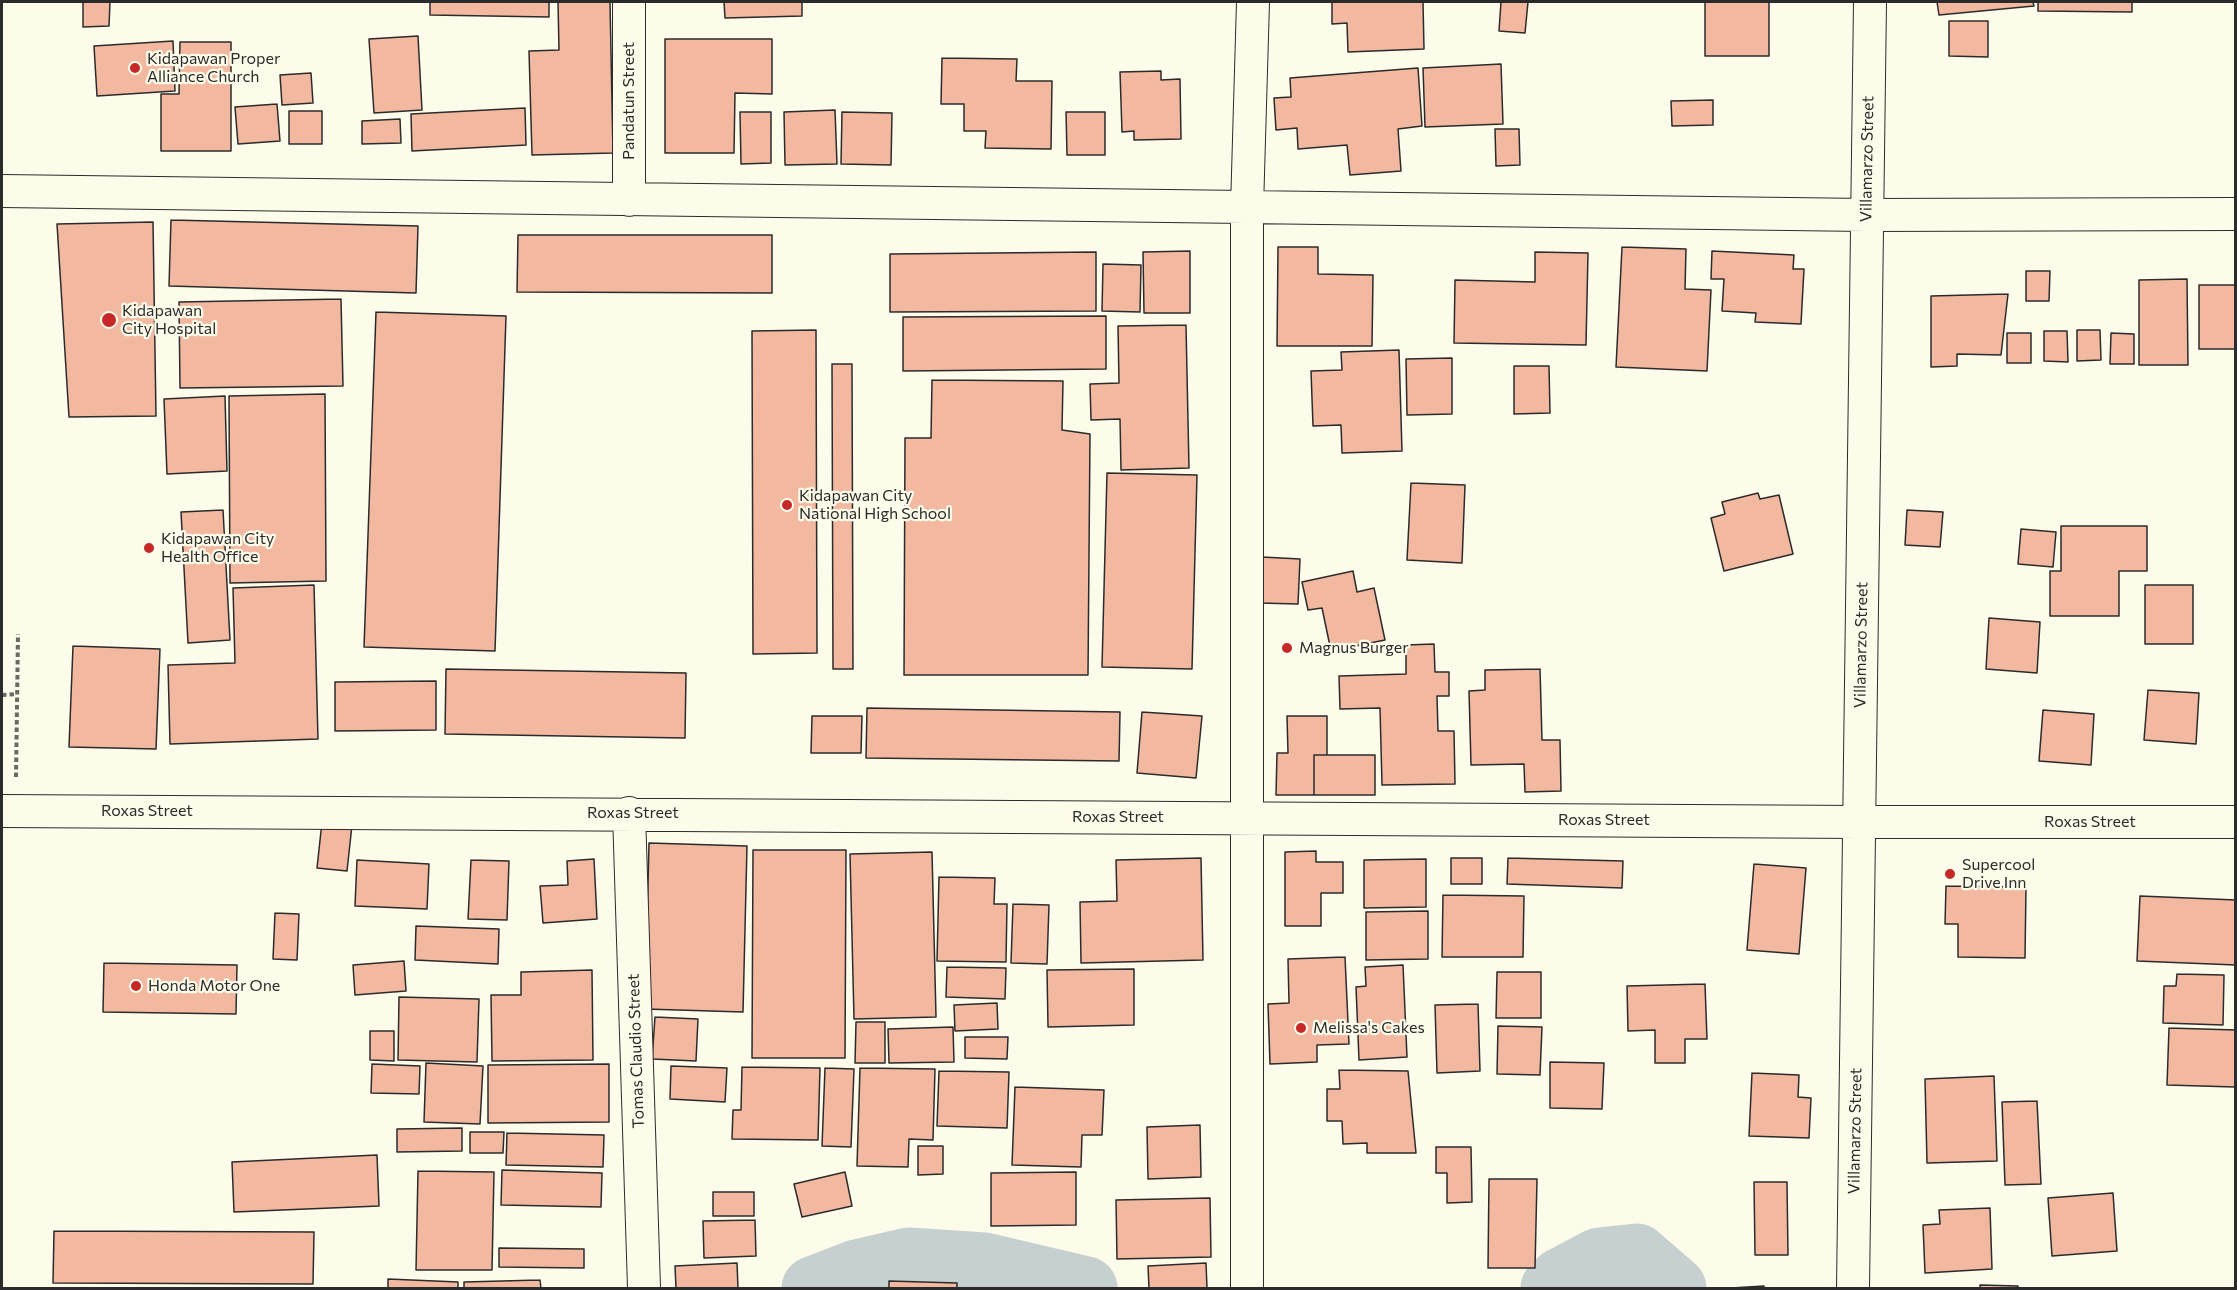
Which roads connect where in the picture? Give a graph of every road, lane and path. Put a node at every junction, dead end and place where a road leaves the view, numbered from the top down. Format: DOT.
graph roads {
  1 [pos="629,2"];
  2 [pos="1253,2"];
  3 [pos="1870,2"];
  4 [pos="2,191"];
  5 [pos="629,200"];
  6 [pos="1247,208"];
  7 [pos="2235,214"];
  8 [pos="1866,215"];
  9 [pos="18,634"];
  10 [pos="18,694"];
  11 [pos="2,695"];
  12 [pos="17,758"];
  13 [pos="2,811"];
  14 [pos="629,813"];
  15 [pos="1247,818"];
  16 [pos="1859,822"];
  17 [pos="2235,822"];
  18 [pos="644,1288"];
  19 [pos="1247,1288"];
  20 [pos="1853,1288"];
  1 -- 5 [label="street, Pandatun Street"];
  2 -- 6 [label="street"];
  3 -- 8 [label="street, Villamarzo Street"];
  4 -- 5 [label="street"];
  5 -- 6 [label="street"];
  6 -- 8 [label="street"];
  6 -- 15 [label="street"];
  7 -- 8 [label="street"];
  8 -- 16 [label="street, Villamarzo Street"];
  9 -- 10 [label="path"];
  10 -- 11 [label="path"];
  10 -- 12 [label="path"];
  13 -- 14 [label="street, Roxas Street"];
  14 -- 15 [label="street, Roxas Street"];
  14 -- 18 [label="street, Tomas Claudio Street"];
  15 -- 16 [label="street, Roxas Street"];
  15 -- 19 [label="street"];
  16 -- 17 [label="street, Roxas Street"];
  16 -- 20 [label="street, Villamarzo Street"];
}
